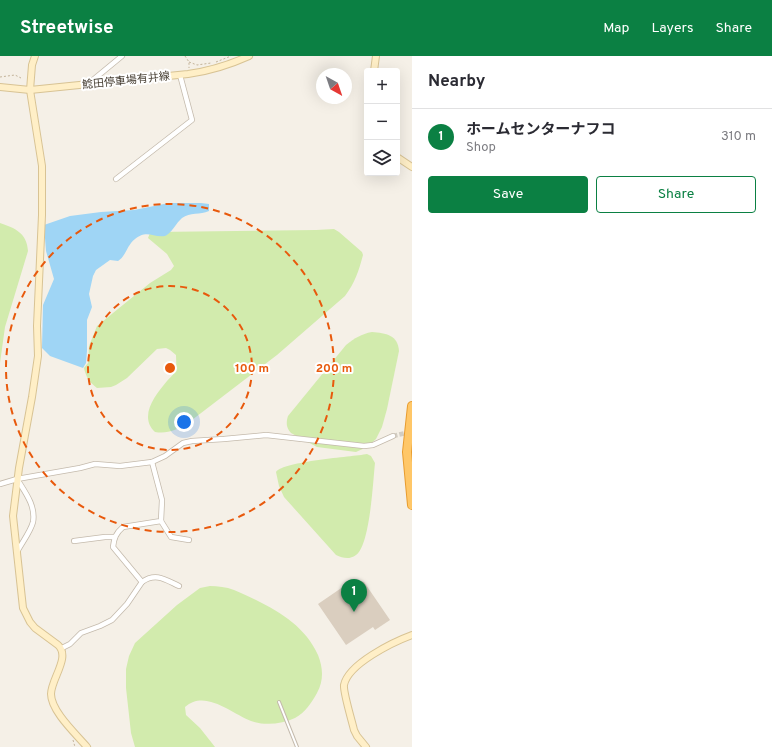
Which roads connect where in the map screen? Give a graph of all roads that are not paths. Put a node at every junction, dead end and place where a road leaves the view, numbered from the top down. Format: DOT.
graph roads {
  1 [pos="35,56"];
  2 [pos="122,56"];
  3 [pos="249,56"];
  4 [pos="376,56"];
  5 [pos="374,68"];
  6 [pos="180,75"];
  7 [pos="86,85"];
  8 [pos="0,87"];
  9 [pos="30,90"];
  10 [pos="400,159"];
  11 [pos="412,167"];
  12 [pos="116,179"];
  13 [pos="412,406"];
  14 [pos="393,436"];
  15 [pos="152,462"];
  16 [pos="17,479"];
  17 [pos="0,484"];
  18 [pos="412,505"];
  19 [pos="161,521"];
  20 [pos="115,537"];
  21 [pos="189,540"];
  22 [pos="74,541"];
  23 [pos="17,552"];
  24 [pos="142,582"];
  25 [pos="179,586"];
  26 [pos="412,635"];
  27 [pos="62,648"];
  28 [pos="279,702"];
  29 [pos="87,747"];
  30 [pos="297,747"];
  31 [pos="366,747"];
  1 -- 9 [label="street"];
  2 -- 7 [label="street"];
  3 -- 6 [label="street, 鯰田停車場有井線"];
  4 -- 5 [label="street"];
  6 -- 7 [label="street, 鯰田停車場有井線"];
  6 -- 12 [label="street"];
  7 -- 9 [label="street, 鯰田停車場有井線"];
  8 -- 9 [label="street, 鯰田停車場有井線"];
  9 -- 16 [label="street"];
  10 -- 11 [label="street"];
  13 -- 18 [label="highway"];
  14 -- 15 [label="street"];
  15 -- 16 [label="street"];
  15 -- 19 [label="street"];
  16 -- 17 [label="street"];
  16 -- 23 [label="street"];
  16 -- 23 [label="street"];
  19 -- 20 [label="street"];
  19 -- 21 [label="street"];
  20 -- 22 [label="street"];
  20 -- 24 [label="street"];
  23 -- 27 [label="street"];
  24 -- 25 [label="street"];
  24 -- 27 [label="street"];
  26 -- 31 [label="street"];
  27 -- 29 [label="street"];
  28 -- 30 [label="lane"];
}
